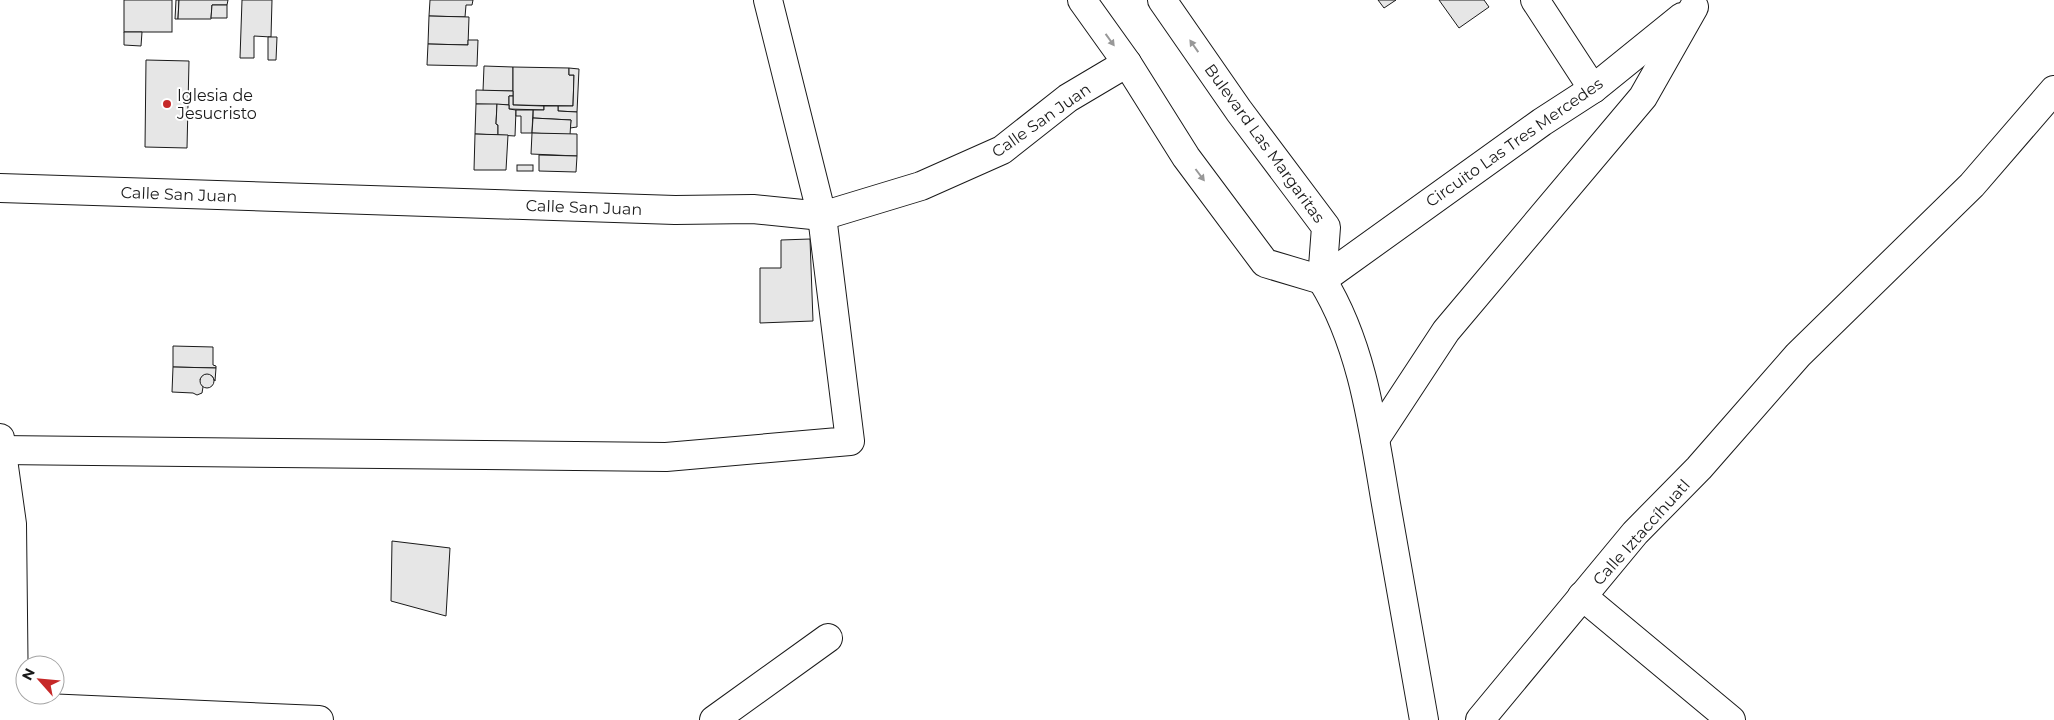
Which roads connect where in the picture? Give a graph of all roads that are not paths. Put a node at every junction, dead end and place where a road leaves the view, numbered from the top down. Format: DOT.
graph roads {
  1 [pos="768,0"];
  2 [pos="1082,0"];
  3 [pos="1162,0"];
  4 [pos="1535,0"];
  5 [pos="1699,3"];
  6 [pos="1127,63"];
  7 [pos="1593,89"];
  8 [pos="2054,90"];
  9 [pos="0,188"];
  10 [pos="822,216"];
  11 [pos="1322,280"];
  12 [pos="1375,439"];
  13 [pos="0,446"];
  14 [pos="1582,596"];
  15 [pos="828,638"];
  16 [pos="7,710"];
  17 [pos="319,720"];
  18 [pos="714,720"];
  19 [pos="1424,720"];
  20 [pos="1480,720"];
  21 [pos="1731,720"];
  1 -- 10 [label="street"];
  2 -- 6 [label="street, one-way"];
  11 -- 3 [label="street, Bulevard Las Margaritas, one-way"];
  4 -- 7 [label="street"];
  5 -- 7 [label="street, Circuito Las Tres Mercedes"];
  5 -- 12 [label="street"];
  6 -- 10 [label="street, Calle San Juan"];
  6 -- 11 [label="street, one-way"];
  7 -- 11 [label="street, Circuito Las Tres Mercedes"];
  8 -- 14 [label="street, Calle Iztaccíhuatl"];
  9 -- 10 [label="street, Calle San Juan"];
  10 -- 13 [label="street"];
  11 -- 12 [label="street"];
  12 -- 19 [label="street"];
  13 -- 16 [label="street"];
  14 -- 20 [label="street, Calle Iztaccíhuatl"];
  14 -- 21 [label="street"];
  15 -- 18 [label="street"];
  16 -- 17 [label="street"];
}
